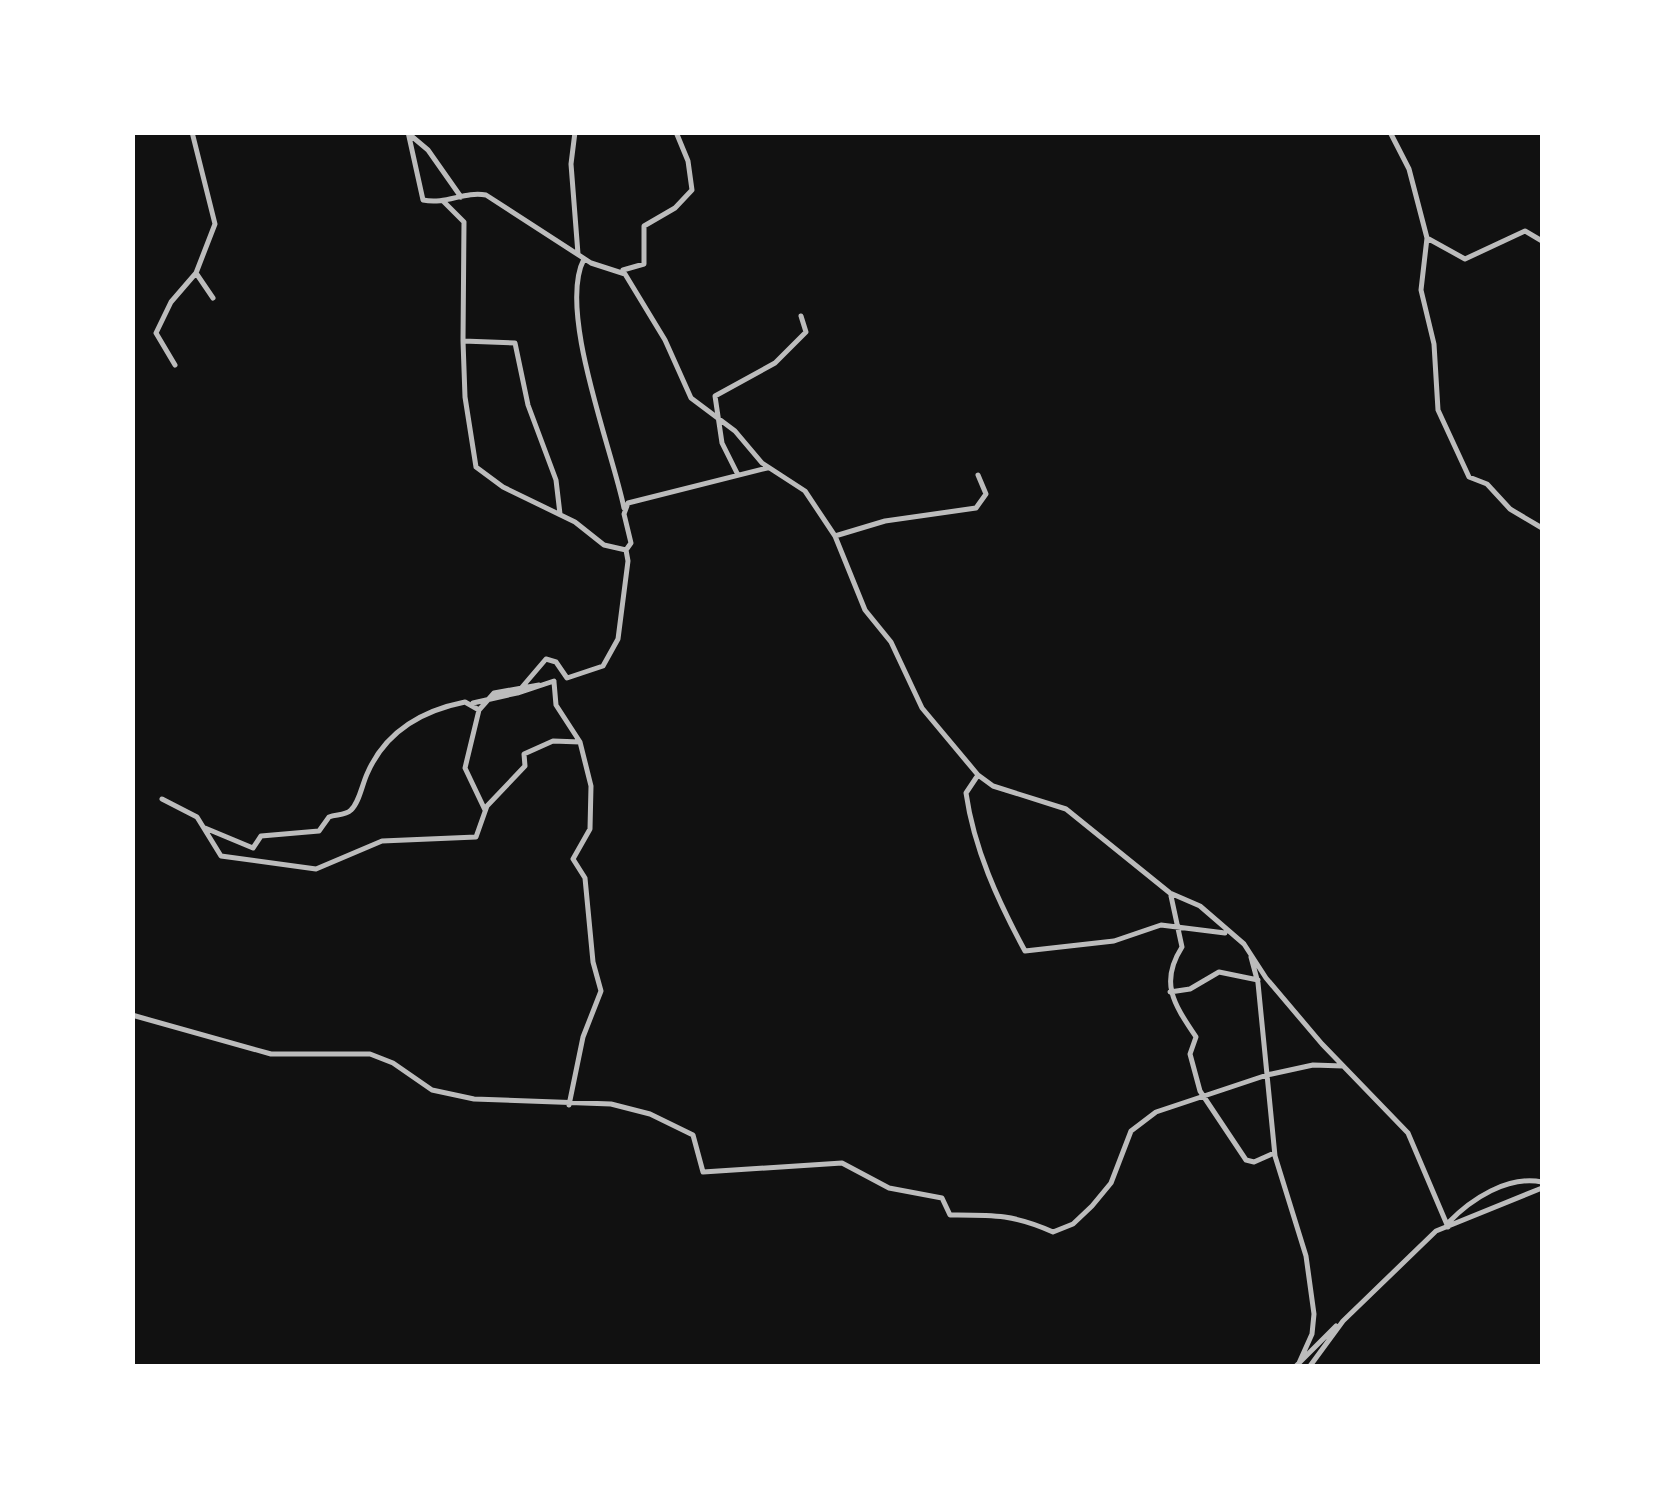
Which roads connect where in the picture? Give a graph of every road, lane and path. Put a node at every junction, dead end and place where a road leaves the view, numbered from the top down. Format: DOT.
graph roads {
  1 [pos="192,132"];
  2 [pos="575,132"];
  3 [pos="676,132"];
  4 [pos="1390,132"];
  5 [pos="409,133"];
  6 [pos="461,197"];
  7 [pos="444,202"];
  8 [pos="1427,238"];
  9 [pos="1542,241"];
  10 [pos="581,256"];
  11 [pos="620,271"];
  12 [pos="196,273"];
  13 [pos="212,298"];
  14 [pos="801,316"];
  15 [pos="463,341"];
  16 [pos="176,366"];
  17 [pos="715,416"];
  18 [pos="767,468"];
  19 [pos="737,473"];
  20 [pos="978,474"];
  21 [pos="624,508"];
  22 [pos="560,514"];
  23 [pos="1542,528"];
  24 [pos="835,536"];
  25 [pos="626,550"];
  26 [pos="567,678"];
  27 [pos="554,682"];
  28 [pos="539,685"];
  29 [pos="526,686"];
  30 [pos="517,694"];
  31 [pos="486,700"];
  32 [pos="473,703"];
  33 [pos="478,710"];
  34 [pos="580,742"];
  35 [pos="978,774"];
  36 [pos="162,799"];
  37 [pos="484,810"];
  38 [pos="204,828"];
  39 [pos="1170,893"];
  40 [pos="1179,925"];
  41 [pos="1228,932"];
  42 [pos="1261,978"];
  43 [pos="1169,992"];
  44 [pos="132,1015"];
  45 [pos="1342,1066"];
  46 [pos="1265,1076"];
  47 [pos="1207,1097"];
  48 [pos="569,1105"];
  49 [pos="1274,1152"];
  50 [pos="1542,1185"];
  51 [pos="1446,1226"];
  52 [pos="1344,1321"];
  53 [pos="1298,1365"];
  54 [pos="1310,1366"];
  1 -- 12 [label="street"];
  2 -- 10 [label="street"];
  3 -- 11 [label="street"];
  4 -- 8 [label="street"];
  5 -- 6 [label="street"];
  5 -- 7 [label="street"];
  6 -- 7 [label="street"];
  6 -- 10 [label="street"];
  7 -- 15 [label="street"];
  8 -- 9 [label="street"];
  8 -- 23 [label="street"];
  10 -- 11 [label="street"];
  10 -- 21 [label="street"];
  11 -- 17 [label="street"];
  12 -- 13 [label="street"];
  12 -- 16 [label="street"];
  14 -- 17 [label="street"];
  15 -- 22 [label="street"];
  15 -- 22 [label="street"];
  17 -- 18 [label="street"];
  17 -- 19 [label="street"];
  18 -- 19 [label="street"];
  18 -- 24 [label="street"];
  19 -- 21 [label="street"];
  20 -- 24 [label="street"];
  21 -- 25 [label="street"];
  22 -- 25 [label="street"];
  24 -- 35 [label="street"];
  25 -- 26 [label="street"];
  26 -- 27 [label="street"];
  26 -- 29 [label="street"];
  27 -- 28 [label="street"];
  27 -- 34 [label="street"];
  28 -- 29 [label="street"];
  28 -- 30 [label="street"];
  29 -- 30 [label="street"];
  29 -- 31 [label="street"];
  30 -- 31 [label="street"];
  31 -- 32 [label="street"];
  31 -- 33 [label="street"];
  32 -- 33 [label="street"];
  32 -- 38 [label="street"];
  33 -- 37 [label="street"];
  34 -- 37 [label="street"];
  34 -- 48 [label="street"];
  35 -- 39 [label="street"];
  35 -- 40 [label="street"];
  36 -- 38 [label="street"];
  37 -- 38 [label="street"];
  39 -- 40 [label="street"];
  39 -- 41 [label="street"];
  40 -- 41 [label="street"];
  40 -- 43 [label="street"];
  41 -- 42 [label="street"];
  42 -- 43 [label="street"];
  42 -- 45 [label="street"];
  42 -- 46 [label="street"];
  43 -- 47 [label="street"];
  44 -- 48 [label="street"];
  45 -- 46 [label="street"];
  45 -- 51 [label="street"];
  46 -- 47 [label="street"];
  46 -- 49 [label="street"];
  47 -- 48 [label="street"];
  47 -- 49 [label="street"];
  49 -- 53 [label="street"];
  50 -- 51 [label="street"];
  50 -- 51 [label="street"];
  51 -- 52 [label="street"];
  52 -- 53 [label="street"];
  52 -- 54 [label="street"];
}
